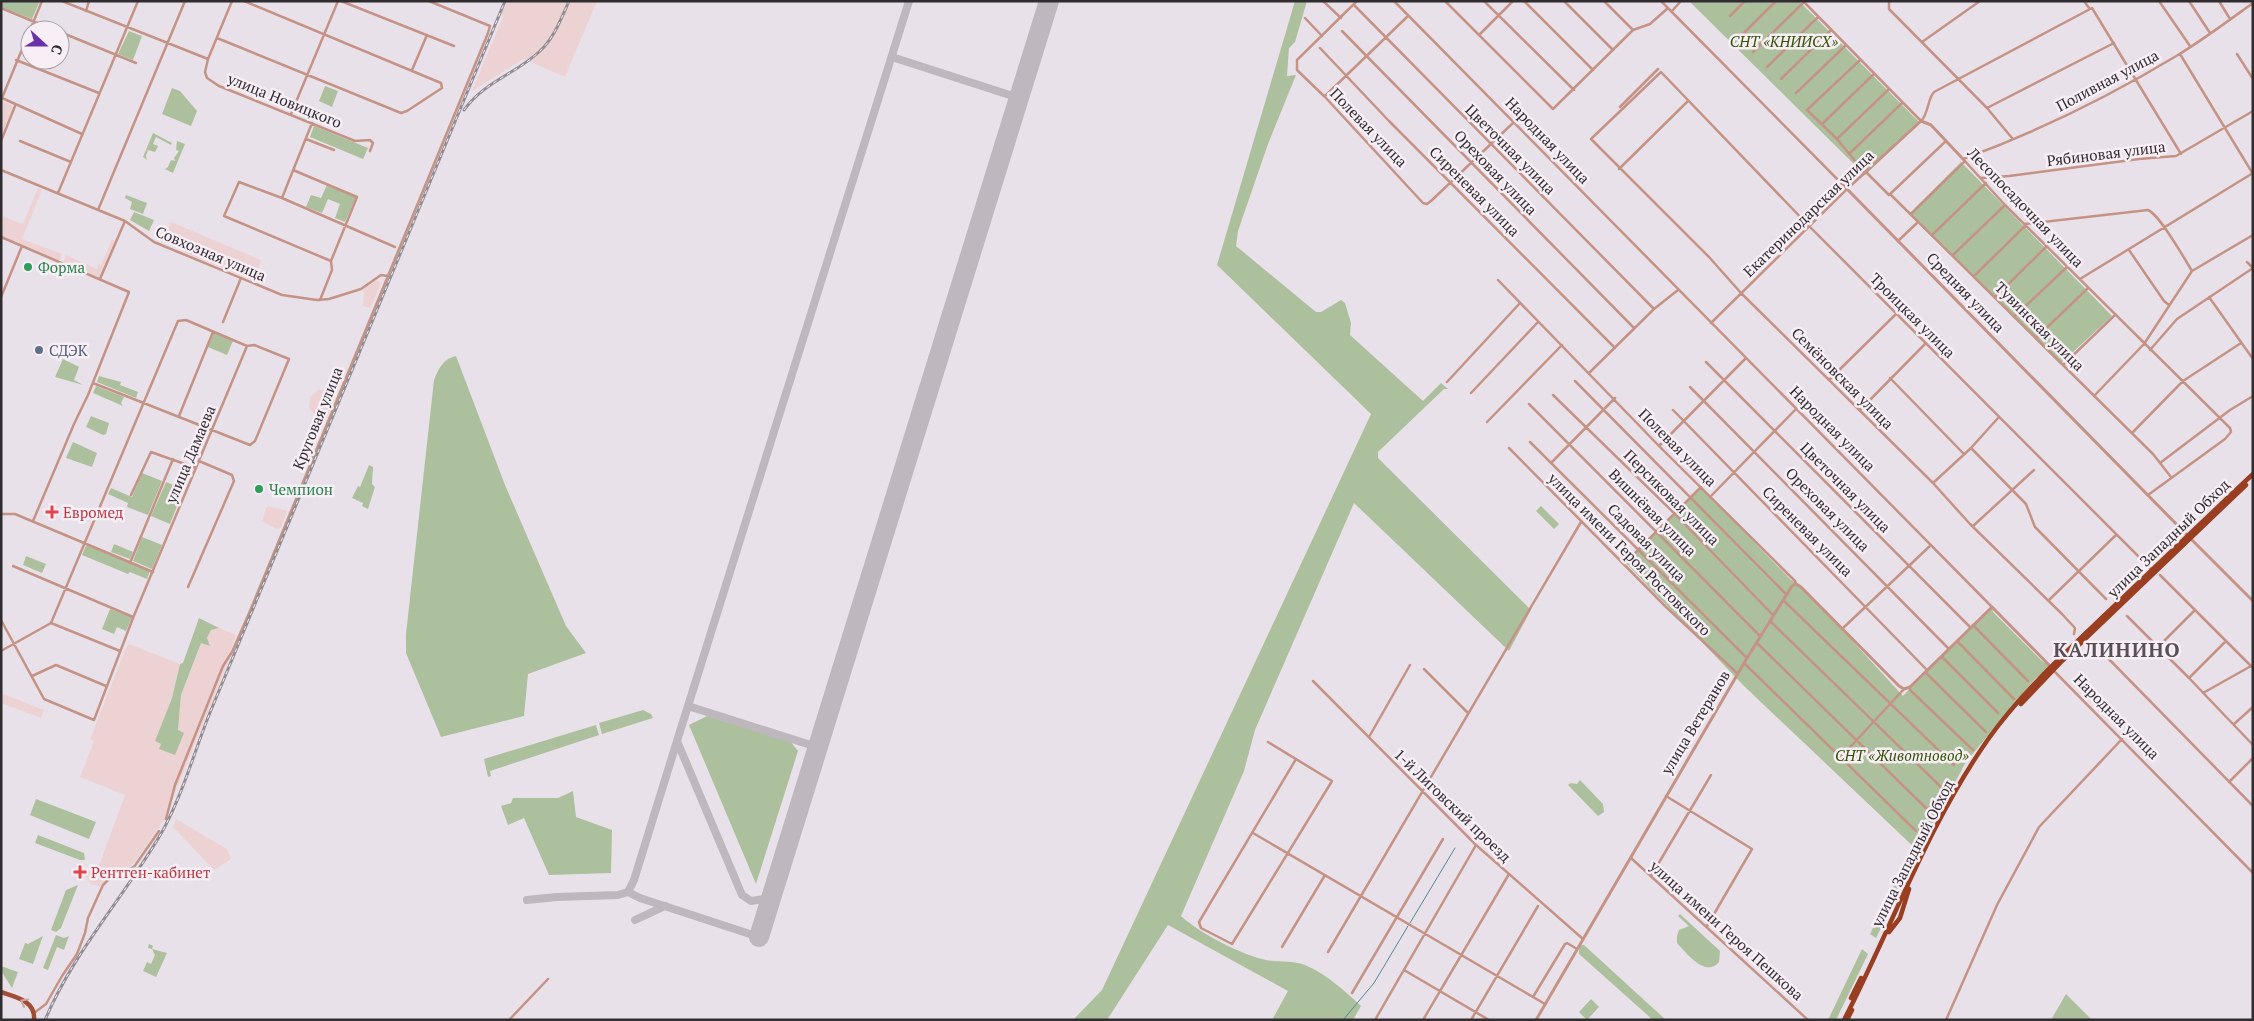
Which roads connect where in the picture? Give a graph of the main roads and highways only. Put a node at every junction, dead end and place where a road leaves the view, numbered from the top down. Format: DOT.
graph roads {
  1 [pos="2253,474"];
  2 [pos="2253,478"];
  3 [pos="2189,537"];
  4 [pos="2052,668"];
  5 [pos="2,992"];
  6 [pos="34,1020"];
  7 [pos="1845,1020"];
  1 -- 3 [label="highway, улица Западный Обход"];
  2 -- 3 [label="highway, улица Западный Обход"];
  3 -- 4 [label="highway, улица Западный Обход"];
  3 -- 4 [label="highway, улица Западный Обход"];
  4 -- 7 [label="highway, улица Западный Обход"];
  4 -- 7 [label="highway, улица Западный Обход"];
  6 -- 5 [label="main road, one-way"];
}
